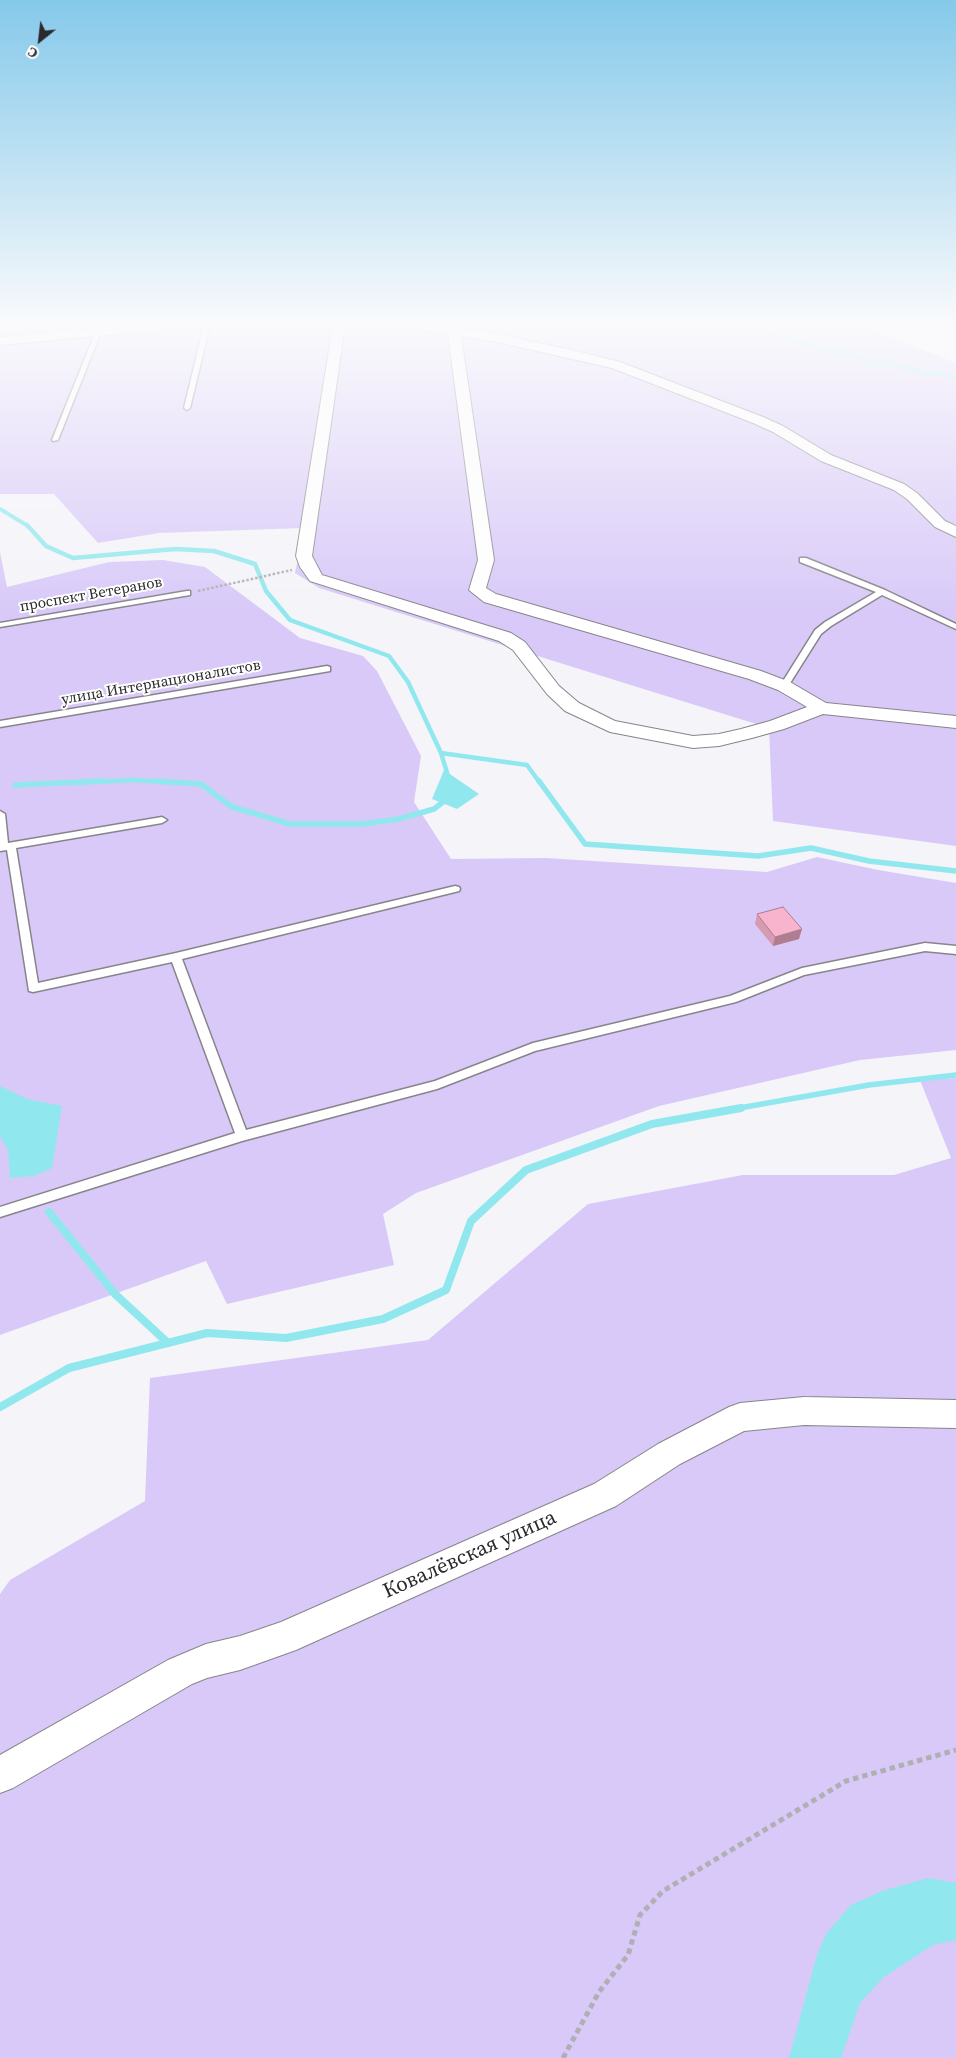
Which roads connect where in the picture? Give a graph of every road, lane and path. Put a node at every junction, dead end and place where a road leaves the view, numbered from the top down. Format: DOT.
graph roads {
  1 [pos="63,421"];
  2 [pos="324,421"];
  3 [pos="466,421"];
  4 [pos="760,421"];
  5 [pos="55,440"];
  6 [pos="956,532"];
  7 [pos="803,560"];
  8 [pos="308,567"];
  9 [pos="882,592"];
  10 [pos="187,593"];
  11 [pos="0,625"];
  12 [pos="956,627"];
  13 [pos="327,669"];
  14 [pos="784,686"];
  15 [pos="821,708"];
  16 [pos="956,722"];
  17 [pos="0,724"];
  18 [pos="0,814"];
  19 [pos="162,820"];
  20 [pos="5,847"];
  21 [pos="455,889"];
  22 [pos="956,950"];
  23 [pos="176,957"];
  24 [pos="242,1136"];
  25 [pos="0,1212"];
  26 [pos="956,1414"];
  27 [pos="956,1750"];
  28 [pos="0,1775"];
  29 [pos="563,2058"];
  1 -- 5 [label="lane"];
  2 -- 8 [label="street"];
  3 -- 14 [label="street"];
  4 -- 6 [label="street"];
  7 -- 9 [label="lane"];
  8 -- 10 [label="path"];
  8 -- 15 [label="street"];
  9 -- 12 [label="lane"];
  9 -- 14 [label="lane"];
  10 -- 11 [label="lane, проспект Ветеранов"];
  13 -- 17 [label="lane, улица Интернационалистов"];
  14 -- 15 [label="street"];
  15 -- 16 [label="street"];
  18 -- 20 [label="lane"];
  19 -- 20 [label="lane"];
  20 -- 23 [label="lane"];
  21 -- 23 [label="lane"];
  22 -- 24 [label="lane"];
  23 -- 24 [label="lane"];
  24 -- 25 [label="lane"];
  26 -- 28 [label="street, Ковалёвская улица"];
  27 -- 29 [label="path"];
}
